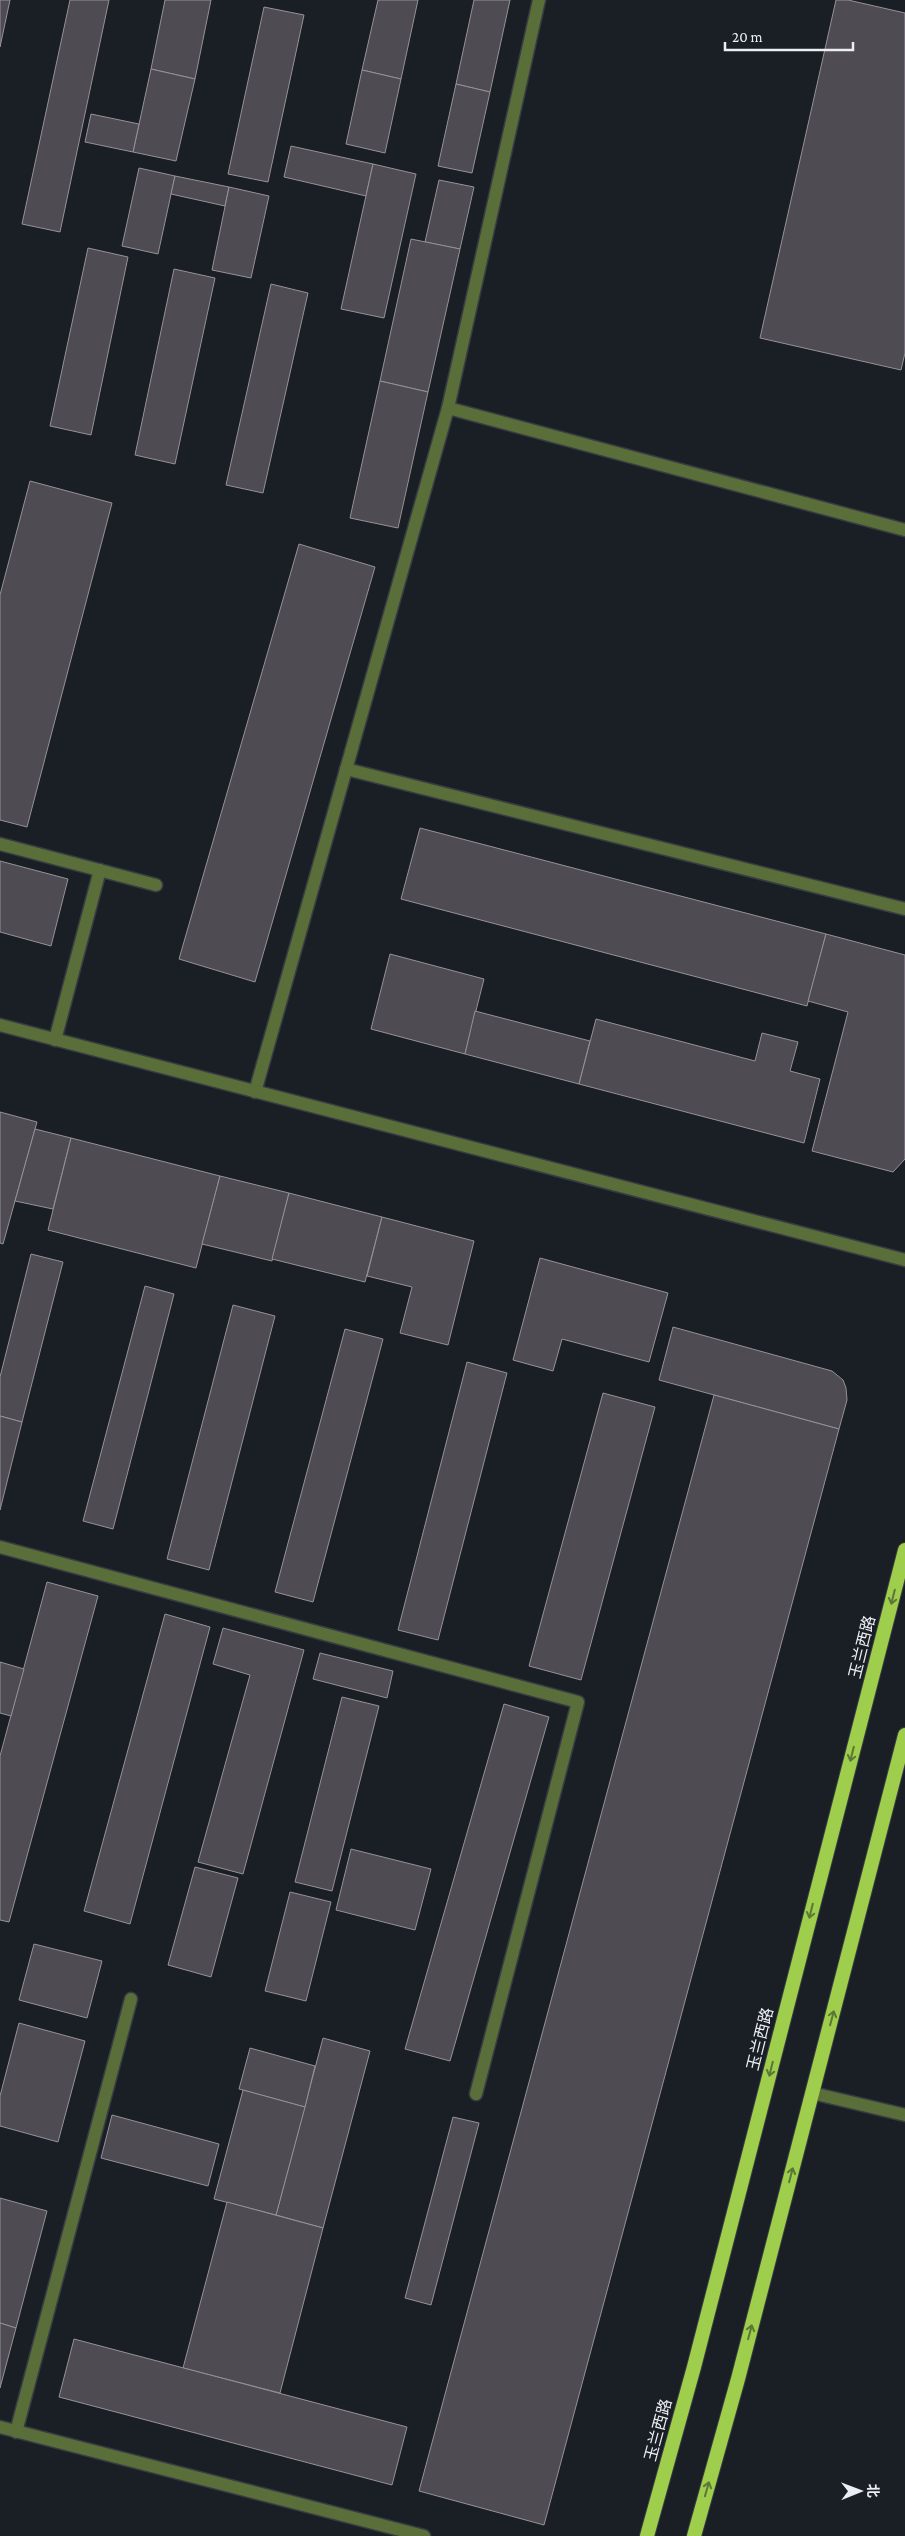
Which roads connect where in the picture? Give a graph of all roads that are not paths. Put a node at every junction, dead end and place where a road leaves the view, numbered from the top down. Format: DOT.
graph roads {
  1 [pos="539,0"];
  2 [pos="448,408"];
  3 [pos="905,530"];
  4 [pos="346,769"];
  5 [pos="0,844"];
  6 [pos="100,870"];
  7 [pos="156,885"];
  8 [pos="905,909"];
  9 [pos="0,1026"];
  10 [pos="55,1040"];
  11 [pos="255,1092"];
  12 [pos="905,1260"];
  13 [pos="0,1547"];
  14 [pos="905,1550"];
  15 [pos="905,1735"];
  16 [pos="131,1999"];
  17 [pos="812,2093"];
  18 [pos="476,2094"];
  19 [pos="905,2115"];
  20 [pos="0,2427"];
  21 [pos="16,2432"];
  22 [pos="424,2536"];
  23 [pos="647,2536"];
  24 [pos="694,2536"];
  1 -- 2 [label="street"];
  2 -- 3 [label="street"];
  2 -- 4 [label="street"];
  4 -- 8 [label="street"];
  4 -- 11 [label="street"];
  5 -- 6 [label="street"];
  6 -- 7 [label="street"];
  6 -- 10 [label="street"];
  9 -- 10 [label="street"];
  10 -- 11 [label="street"];
  11 -- 12 [label="street"];
  13 -- 18 [label="street"];
  14 -- 23 [label="highway, 玉兰西路, one-way"];
  17 -- 15 [label="highway, one-way"];
  16 -- 21 [label="street"];
  17 -- 19 [label="street"];
  24 -- 17 [label="highway, one-way"];
  20 -- 21 [label="street"];
  21 -- 22 [label="street"];
}
